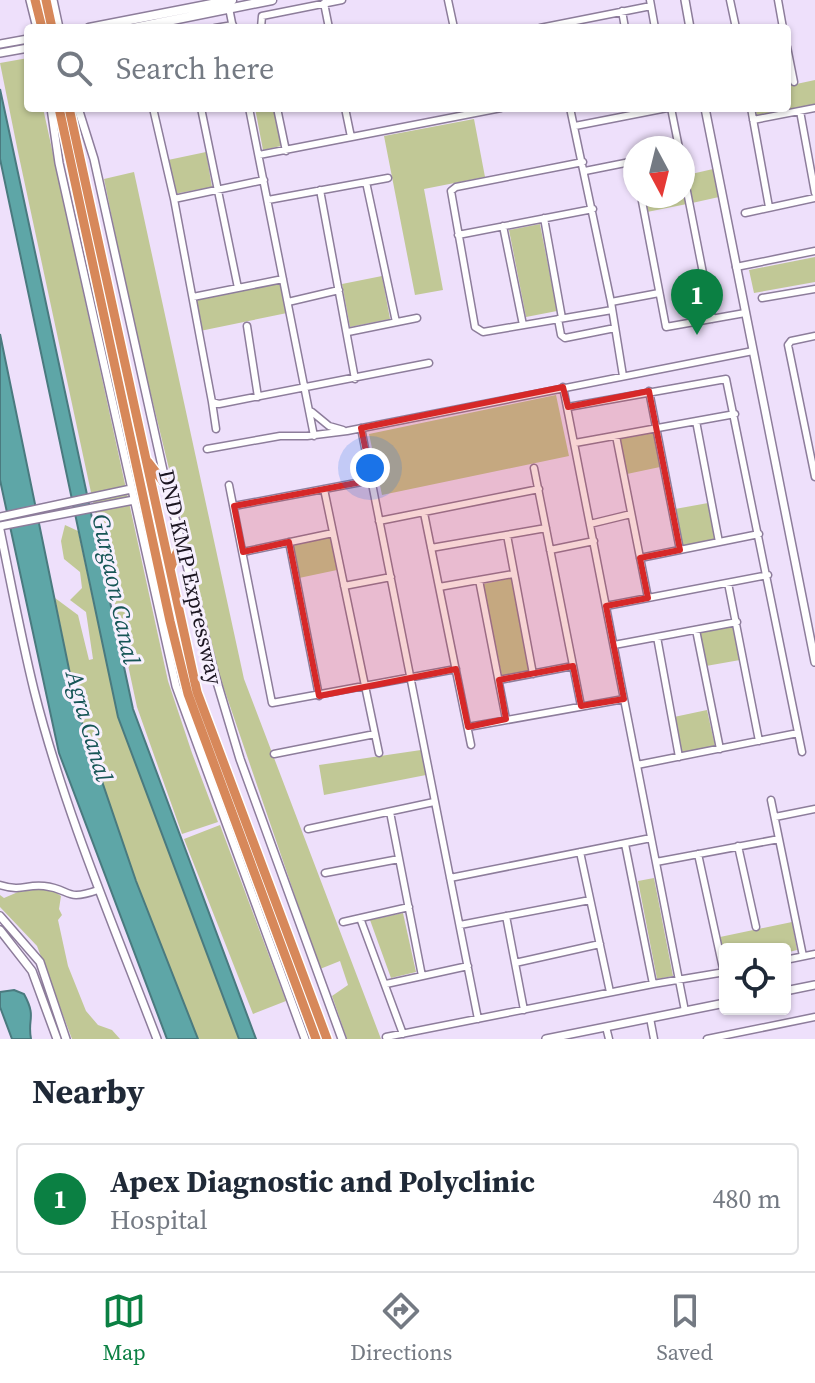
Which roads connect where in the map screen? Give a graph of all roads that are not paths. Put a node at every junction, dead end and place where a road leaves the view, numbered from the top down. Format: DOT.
graph roads {
  1 [pos="33,0"];
  2 [pos="46,0"];
  3 [pos="53,0"];
  4 [pos="272,0"];
  5 [pos="342,0"];
  6 [pos="448,0"];
  7 [pos="685,0"];
  8 [pos="730,0"];
  9 [pos="778,0"];
  10 [pos="230,3"];
  11 [pos="324,3"];
  12 [pos="650,3"];
  13 [pos="622,11"];
  14 [pos="38,24"];
  15 [pos="51,24"];
  16 [pos="58,24"];
  17 [pos="112,24"];
  18 [pos="149,24"];
  19 [pos="233,24"];
  20 [pos="260,24"];
  21 [pos="328,24"];
  22 [pos="453,24"];
  23 [pos="567,24"];
  24 [pos="624,24"];
  25 [pos="654,24"];
  26 [pos="689,24"];
  27 [pos="735,24"];
  28 [pos="782,24"];
  29 [pos="24,40"];
  30 [pos="0,44"];
  31 [pos="24,49"];
  32 [pos="0,53"];
  33 [pos="791,67"];
  34 [pos="794,82"];
  35 [pos="815,108"];
  36 [pos="800,111"];
  37 [pos="52,112"];
  38 [pos="60,112"];
  39 [pos="69,112"];
  40 [pos="79,112"];
  41 [pos="154,112"];
  42 [pos="202,112"];
  43 [pos="250,112"];
  44 [pos="278,112"];
  45 [pos="346,112"];
  46 [pos="464,112"];
  47 [pos="571,112"];
  48 [pos="634,112"];
  49 [pos="670,112"];
  50 [pos="706,112"];
  51 [pos="752,112"];
  52 [pos="753,120"];
  53 [pos="575,126"];
  54 [pos="676,136"];
  55 [pos="351,137"];
  56 [pos="73,149"];
  57 [pos="286,151"];
  58 [pos="259,155"];
  59 [pos="583,162"];
  60 [pos="623,164"];
  61 [pos="585,171"];
  62 [pos="388,178"];
  63 [pos="264,180"];
  64 [pos="366,182"];
  65 [pos="217,189"];
  66 [pos="320,190"];
  67 [pos="815,195"];
  68 [pos="174,199"];
  69 [pos="268,200"];
  70 [pos="769,207"];
  71 [pos="643,208"];
  72 [pos="690,208"];
  73 [pos="593,209"];
  74 [pos="745,213"];
  75 [pos="544,218"];
  76 [pos="503,226"];
  77 [pos="458,235"];
  78 [pos="815,251"];
  79 [pos="736,267"];
  80 [pos="283,279"];
  81 [pos="238,288"];
  82 [pos="815,289"];
  83 [pos="339,290"];
  84 [pos="659,293"];
  85 [pos="193,297"];
  86 [pos="762,298"];
  87 [pos="288,302"];
  88 [pos="611,306"];
  89 [pos="745,313"];
  90 [pos="417,318"];
  91 [pos="560,318"];
  92 [pos="712,319"];
  93 [pos="396,322"];
  94 [pos="523,325"];
  95 [pos="247,326"];
  96 [pos="615,328"];
  97 [pos="348,332"];
  98 [pos="815,336"];
  99 [pos="753,351"];
  100 [pos="429,363"];
  101 [pos="623,376"];
  102 [pos="355,379"];
  103 [pos="305,387"];
  104 [pos="563,387"];
  105 [pos="649,391"];
  106 [pos="258,397"];
  107 [pos="212,402"];
  108 [pos="568,407"];
  109 [pos="309,409"];
  110 [pos="735,414"];
  111 [pos="696,421"];
  112 [pos="361,428"];
  113 [pos="216,429"];
  114 [pos="656,429"];
  115 [pos="347,431"];
  116 [pos="815,434"];
  117 [pos="314,436"];
  118 [pos="616,436"];
  119 [pos="806,436"];
  120 [pos="575,443"];
  121 [pos="207,449"];
  122 [pos="146,459"];
  123 [pos="534,468"];
  124 [pos="815,477"];
  125 [pos="372,480"];
  126 [pos="229,485"];
  127 [pos="168,488"];
  128 [pos="131,489"];
  129 [pos="324,489"];
  130 [pos="539,489"];
  131 [pos="134,500"];
  132 [pos="234,506"];
  133 [pos="45,508"];
  134 [pos="424,513"];
  135 [pos="631,514"];
  136 [pos="1,516"];
  137 [pos="46,518"];
  138 [pos="379,521"];
  139 [pos="590,524"];
  140 [pos="2,527"];
  141 [pos="546,528"];
  142 [pos="333,533"];
  143 [pos="759,534"];
  144 [pos="507,535"];
  145 [pos="142,537"];
  146 [pos="594,541"];
  147 [pos="289,542"];
  148 [pos="719,542"];
  149 [pos="181,543"];
  150 [pos="154,546"];
  151 [pos="431,548"];
  152 [pos="550,550"];
  153 [pos="680,550"];
  154 [pos="243,552"];
  155 [pos="640,558"];
  156 [pos="170,570"];
  157 [pos="513,574"];
  158 [pos="768,575"];
  159 [pos="391,577"];
  160 [pos="479,580"];
  161 [pos="728,583"];
  162 [pos="344,586"];
  163 [pos="439,587"];
  164 [pos="648,598"];
  165 [pos="606,606"];
  166 [pos="737,622"];
  167 [pos="696,630"];
  168 [pos="657,637"];
  169 [pos="614,645"];
  170 [pos="815,662"];
  171 [pos="573,666"];
  172 [pos="456,669"];
  173 [pos="533,674"];
  174 [pos="411,678"];
  175 [pos="499,680"];
  176 [pos="365,686"];
  177 [pos="319,696"];
  178 [pos="624,699"];
  179 [pos="581,706"];
  180 [pos="506,719"];
  181 [pos="468,727"];
  182 [pos="798,733"];
  183 [pos="375,734"];
  184 [pos="759,741"];
  185 [pos="471,745"];
  186 [pos="720,749"];
  187 [pos="802,752"];
  188 [pos="379,753"];
  189 [pos="274,754"];
  190 [pos="679,757"];
  191 [pos="637,765"];
  192 [pos="771,800"];
  193 [pos="434,802"];
  194 [pos="390,812"];
  195 [pos="815,812"];
  196 [pos="775,817"];
  197 [pos="308,829"];
  198 [pos="651,838"];
  199 [pos="779,839"];
  200 [pos="625,844"];
  201 [pos="738,846"];
  202 [pos="580,852"];
  203 [pos="698,854"];
  204 [pos="399,859"];
  205 [pos="656,862"];
  206 [pos="325,873"];
  207 [pos="450,878"];
  208 [pos="0,885"];
  209 [pos="98,890"];
  210 [pos="590,900"];
  211 [pos="409,907"];
  212 [pos="0,916"];
  213 [pos="506,916"];
  214 [pos="360,918"];
  215 [pos="343,922"];
  216 [pos="460,925"];
  217 [pos="756,927"];
  218 [pos="0,930"];
  219 [pos="600,944"];
  220 [pos="719,949"];
  221 [pos="815,954"];
  222 [pos="803,956"];
  223 [pos="791,959"];
  224 [pos="515,963"];
  225 [pos="468,966"];
  226 [pos="719,973"];
  227 [pos="422,976"];
  228 [pos="679,979"];
  229 [pos="386,984"];
  230 [pos="653,984"];
  231 [pos="815,985"];
  232 [pos="791,990"];
  233 [pos="610,992"];
  234 [pos="719,1004"];
  235 [pos="524,1010"];
  236 [pos="685,1011"];
  237 [pos="815,1017"];
  238 [pos="650,1018"];
  239 [pos="478,1019"];
  240 [pos="606,1027"];
  241 [pos="403,1034"];
  242 [pos="735,1036"];
  243 [pos="386,1037"];
  244 [pos="57,1039"];
  245 [pos="66,1039"];
  246 [pos="157,1039"];
  247 [pos="305,1039"];
  248 [pos="316,1039"];
  249 [pos="327,1039"];
  250 [pos="342,1039"];
  251 [pos="546,1039"];
  252 [pos="609,1039"];
  253 [pos="654,1039"];
  254 [pos="707,1039"];
  1 -- 14 [label="highway"];
  2 -- 15 [label="highway"];
  3 -- 16 [label="street"];
  4 -- 10 [label="main road"];
  5 -- 11 [label="street"];
  6 -- 22 [label="street"];
  7 -- 26 [label="street"];
  8 -- 27 [label="street"];
  9 -- 28 [label="street"];
  10 -- 17 [label="main road"];
  10 -- 18 [label="main road"];
  10 -- 19 [label="street"];
  11 -- 20 [label="street"];
  11 -- 21 [label="street"];
  12 -- 13 [label="street"];
  12 -- 25 [label="street"];
  13 -- 23 [label="street"];
  13 -- 24 [label="street"];
  29 -- 30 [label="street"];
  31 -- 32 [label="street"];
  33 -- 34 [label="street"];
  35 -- 36 [label="street"];
  36 -- 52 [label="street"];
  36 -- 67 [label="street"];
  37 -- 128 [label="street"];
  38 -- 56 [label="highway, DND KMP Expressway"];
  39 -- 56 [label="highway, DND KMP Expressway"];
  40 -- 127 [label="street"];
  41 -- 68 [label="street"];
  42 -- 65 [label="street"];
  43 -- 58 [label="street"];
  44 -- 57 [label="street"];
  45 -- 55 [label="street"];
  46 -- 55 [label="street"];
  47 -- 53 [label="street"];
  48 -- 53 [label="street"];
  49 -- 54 [label="street"];
  50 -- 79 [label="street"];
  51 -- 52 [label="street"];
  52 -- 70 [label="street"];
  53 -- 59 [label="street"];
  55 -- 57 [label="street"];
  56 -- 122 [label="highway, DND KMP Expressway"];
  56 -- 150 [label="highway, DND KMP Expressway"];
  57 -- 58 [label="street"];
  58 -- 63 [label="street"];
  59 -- 61 [label="street"];
  59 -- 77 [label="street"];
  60 -- 61 [label="street"];
  61 -- 73 [label="street"];
  62 -- 64 [label="street"];
  63 -- 65 [label="street"];
  63 -- 69 [label="street"];
  64 -- 66 [label="street"];
  64 -- 93 [label="street"];
  65 -- 68 [label="street"];
  65 -- 81 [label="street"];
  66 -- 69 [label="street"];
  66 -- 83 [label="street"];
  67 -- 70 [label="street"];
  68 -- 85 [label="street"];
  69 -- 80 [label="street"];
  70 -- 74 [label="street"];
  71 -- 84 [label="street"];
  72 -- 92 [label="street"];
  73 -- 75 [label="street"];
  73 -- 88 [label="street"];
  75 -- 76 [label="street"];
  75 -- 91 [label="street"];
  76 -- 77 [label="street"];
  76 -- 94 [label="street"];
  77 -- 94 [label="street"];
  78 -- 79 [label="street"];
  79 -- 89 [label="street"];
  80 -- 81 [label="street"];
  80 -- 87 [label="street"];
  81 -- 85 [label="street"];
  82 -- 86 [label="street"];
  83 -- 87 [label="street"];
  83 -- 97 [label="street"];
  84 -- 88 [label="street"];
  84 -- 92 [label="street"];
  85 -- 107 [label="street"];
  87 -- 103 [label="street"];
  88 -- 91 [label="street"];
  88 -- 96 [label="street"];
  89 -- 92 [label="street"];
  89 -- 99 [label="street"];
  90 -- 93 [label="street"];
  91 -- 94 [label="street"];
  91 -- 96 [label="street"];
  93 -- 97 [label="street"];
  95 -- 106 [label="street"];
  96 -- 101 [label="street"];
  97 -- 102 [label="street"];
  98 -- 119 [label="street"];
  99 -- 101 [label="street"];
  99 -- 170 [label="street"];
  100 -- 102 [label="street"];
  101 -- 104 [label="street"];
  102 -- 103 [label="street"];
  103 -- 106 [label="street"];
  103 -- 109 [label="street"];
  104 -- 108 [label="street"];
  104 -- 112 [label="street"];
  105 -- 108 [label="street"];
  105 -- 110 [label="street"];
  105 -- 114 [label="street"];
  106 -- 107 [label="street"];
  107 -- 113 [label="street"];
  108 -- 120 [label="street"];
  109 -- 115 [label="street"];
  109 -- 117 [label="street"];
  110 -- 111 [label="street"];
  110 -- 143 [label="street"];
  111 -- 114 [label="street"];
  111 -- 148 [label="street"];
  112 -- 115 [label="street"];
  112 -- 125 [label="street"];
  114 -- 118 [label="street"];
  114 -- 153 [label="street"];
  115 -- 117 [label="street"];
  116 -- 119 [label="street"];
  117 -- 121 [label="street"];
  118 -- 120 [label="street"];
  118 -- 135 [label="street"];
  119 -- 124 [label="street"];
  120 -- 139 [label="street"];
  122 -- 127 [label="highway"];
  122 -- 156 [label="highway, DND KMP Expressway"];
  123 -- 130 [label="street"];
  125 -- 129 [label="street"];
  125 -- 138 [label="street"];
  126 -- 132 [label="street"];
  127 -- 149 [label="street"];
  128 -- 131 [label="street"];
  128 -- 133 [label="street"];
  129 -- 132 [label="street"];
  129 -- 142 [label="street"];
  130 -- 134 [label="street"];
  130 -- 141 [label="street"];
  131 -- 137 [label="street"];
  131 -- 145 [label="street"];
  132 -- 154 [label="street"];
  133 -- 136 [label="street"];
  133 -- 137 [label="street"];
  134 -- 138 [label="street"];
  134 -- 151 [label="street"];
  135 -- 139 [label="street"];
  135 -- 155 [label="street"];
  137 -- 140 [label="street"];
  138 -- 159 [label="street"];
  139 -- 146 [label="street"];
  140 -- 209 [label="street"];
  141 -- 144 [label="street"];
  141 -- 152 [label="street"];
  142 -- 147 [label="street"];
  142 -- 162 [label="street"];
  143 -- 148 [label="street"];
  143 -- 158 [label="street"];
  144 -- 151 [label="street"];
  144 -- 157 [label="street"];
  145 -- 150 [label="highway"];
  145 -- 247 [label="street"];
  146 -- 152 [label="street"];
  146 -- 165 [label="street"];
  147 -- 154 [label="street"];
  147 -- 177 [label="street"];
  148 -- 153 [label="street"];
  149 -- 156 [label="highway"];
  149 -- 250 [label="street"];
  150 -- 248 [label="highway, DND KMP Expressway"];
  151 -- 163 [label="street"];
  152 -- 171 [label="street"];
  153 -- 155 [label="street"];
  154 -- 177 [label="street"];
  155 -- 164 [label="street"];
  156 -- 249 [label="highway, DND KMP Expressway"];
  157 -- 160 [label="street"];
  157 -- 173 [label="street"];
  158 -- 161 [label="street"];
  158 -- 182 [label="street"];
  159 -- 162 [label="street"];
  159 -- 174 [label="street"];
  160 -- 163 [label="street"];
  160 -- 175 [label="street"];
  161 -- 164 [label="street"];
  161 -- 166 [label="street"];
  162 -- 176 [label="street"];
  163 -- 172 [label="street"];
  164 -- 165 [label="street"];
  165 -- 169 [label="street"];
  166 -- 167 [label="street"];
  166 -- 184 [label="street"];
  167 -- 168 [label="street"];
  167 -- 186 [label="street"];
  168 -- 169 [label="street"];
  168 -- 190 [label="street"];
  169 -- 178 [label="street"];
  171 -- 173 [label="street"];
  171 -- 179 [label="street"];
  172 -- 174 [label="street"];
  172 -- 181 [label="street"];
  173 -- 175 [label="street"];
  174 -- 176 [label="street"];
  174 -- 193 [label="street"];
  175 -- 180 [label="street"];
  176 -- 177 [label="street"];
  176 -- 183 [label="street"];
  178 -- 179 [label="street"];
  178 -- 191 [label="street"];
  179 -- 180 [label="street"];
  180 -- 181 [label="street"];
  181 -- 185 [label="street"];
  182 -- 184 [label="street"];
  182 -- 187 [label="street"];
  183 -- 188 [label="street"];
  183 -- 189 [label="street"];
  184 -- 186 [label="street"];
  186 -- 190 [label="street"];
  190 -- 191 [label="street"];
  191 -- 198 [label="street"];
  192 -- 196 [label="street"];
  193 -- 194 [label="street"];
  193 -- 207 [label="street"];
  194 -- 197 [label="street"];
  194 -- 204 [label="street"];
  195 -- 196 [label="street"];
  196 -- 199 [label="street"];
  198 -- 200 [label="street"];
  198 -- 205 [label="street"];
  199 -- 201 [label="street"];
  199 -- 222 [label="street"];
  200 -- 202 [label="street"];
  200 -- 230 [label="street"];
  201 -- 203 [label="street"];
  201 -- 217 [label="street"];
  202 -- 207 [label="street"];
  202 -- 210 [label="street"];
  203 -- 205 [label="street"];
  203 -- 220 [label="street"];
  204 -- 206 [label="street"];
  204 -- 211 [label="street"];
  205 -- 228 [label="street"];
  207 -- 216 [label="street"];
  208 -- 209 [label="street"];
  209 -- 246 [label="street"];
  210 -- 213 [label="street"];
  210 -- 219 [label="street"];
  211 -- 214 [label="street"];
  211 -- 227 [label="street"];
  212 -- 245 [label="street"];
  213 -- 216 [label="street"];
  213 -- 224 [label="street"];
  214 -- 215 [label="street"];
  214 -- 229 [label="street"];
  216 -- 225 [label="street"];
  218 -- 244 [label="street"];
  219 -- 224 [label="street"];
  219 -- 233 [label="street"];
  221 -- 222 [label="street"];
  222 -- 223 [label="street"];
  224 -- 235 [label="street"];
  225 -- 227 [label="street"];
  225 -- 239 [label="street"];
  226 -- 228 [label="street"];
  227 -- 229 [label="street"];
  228 -- 230 [label="street"];
  228 -- 236 [label="street"];
  229 -- 241 [label="street"];
  230 -- 233 [label="street"];
  231 -- 232 [label="street"];
  233 -- 235 [label="street"];
  234 -- 236 [label="street"];
  235 -- 239 [label="street"];
  236 -- 238 [label="street"];
  237 -- 242 [label="street"];
  238 -- 240 [label="street"];
  238 -- 253 [label="street"];
  239 -- 241 [label="street"];
  240 -- 251 [label="street"];
  240 -- 252 [label="street"];
  241 -- 243 [label="street"];
  242 -- 254 [label="street"];
}
